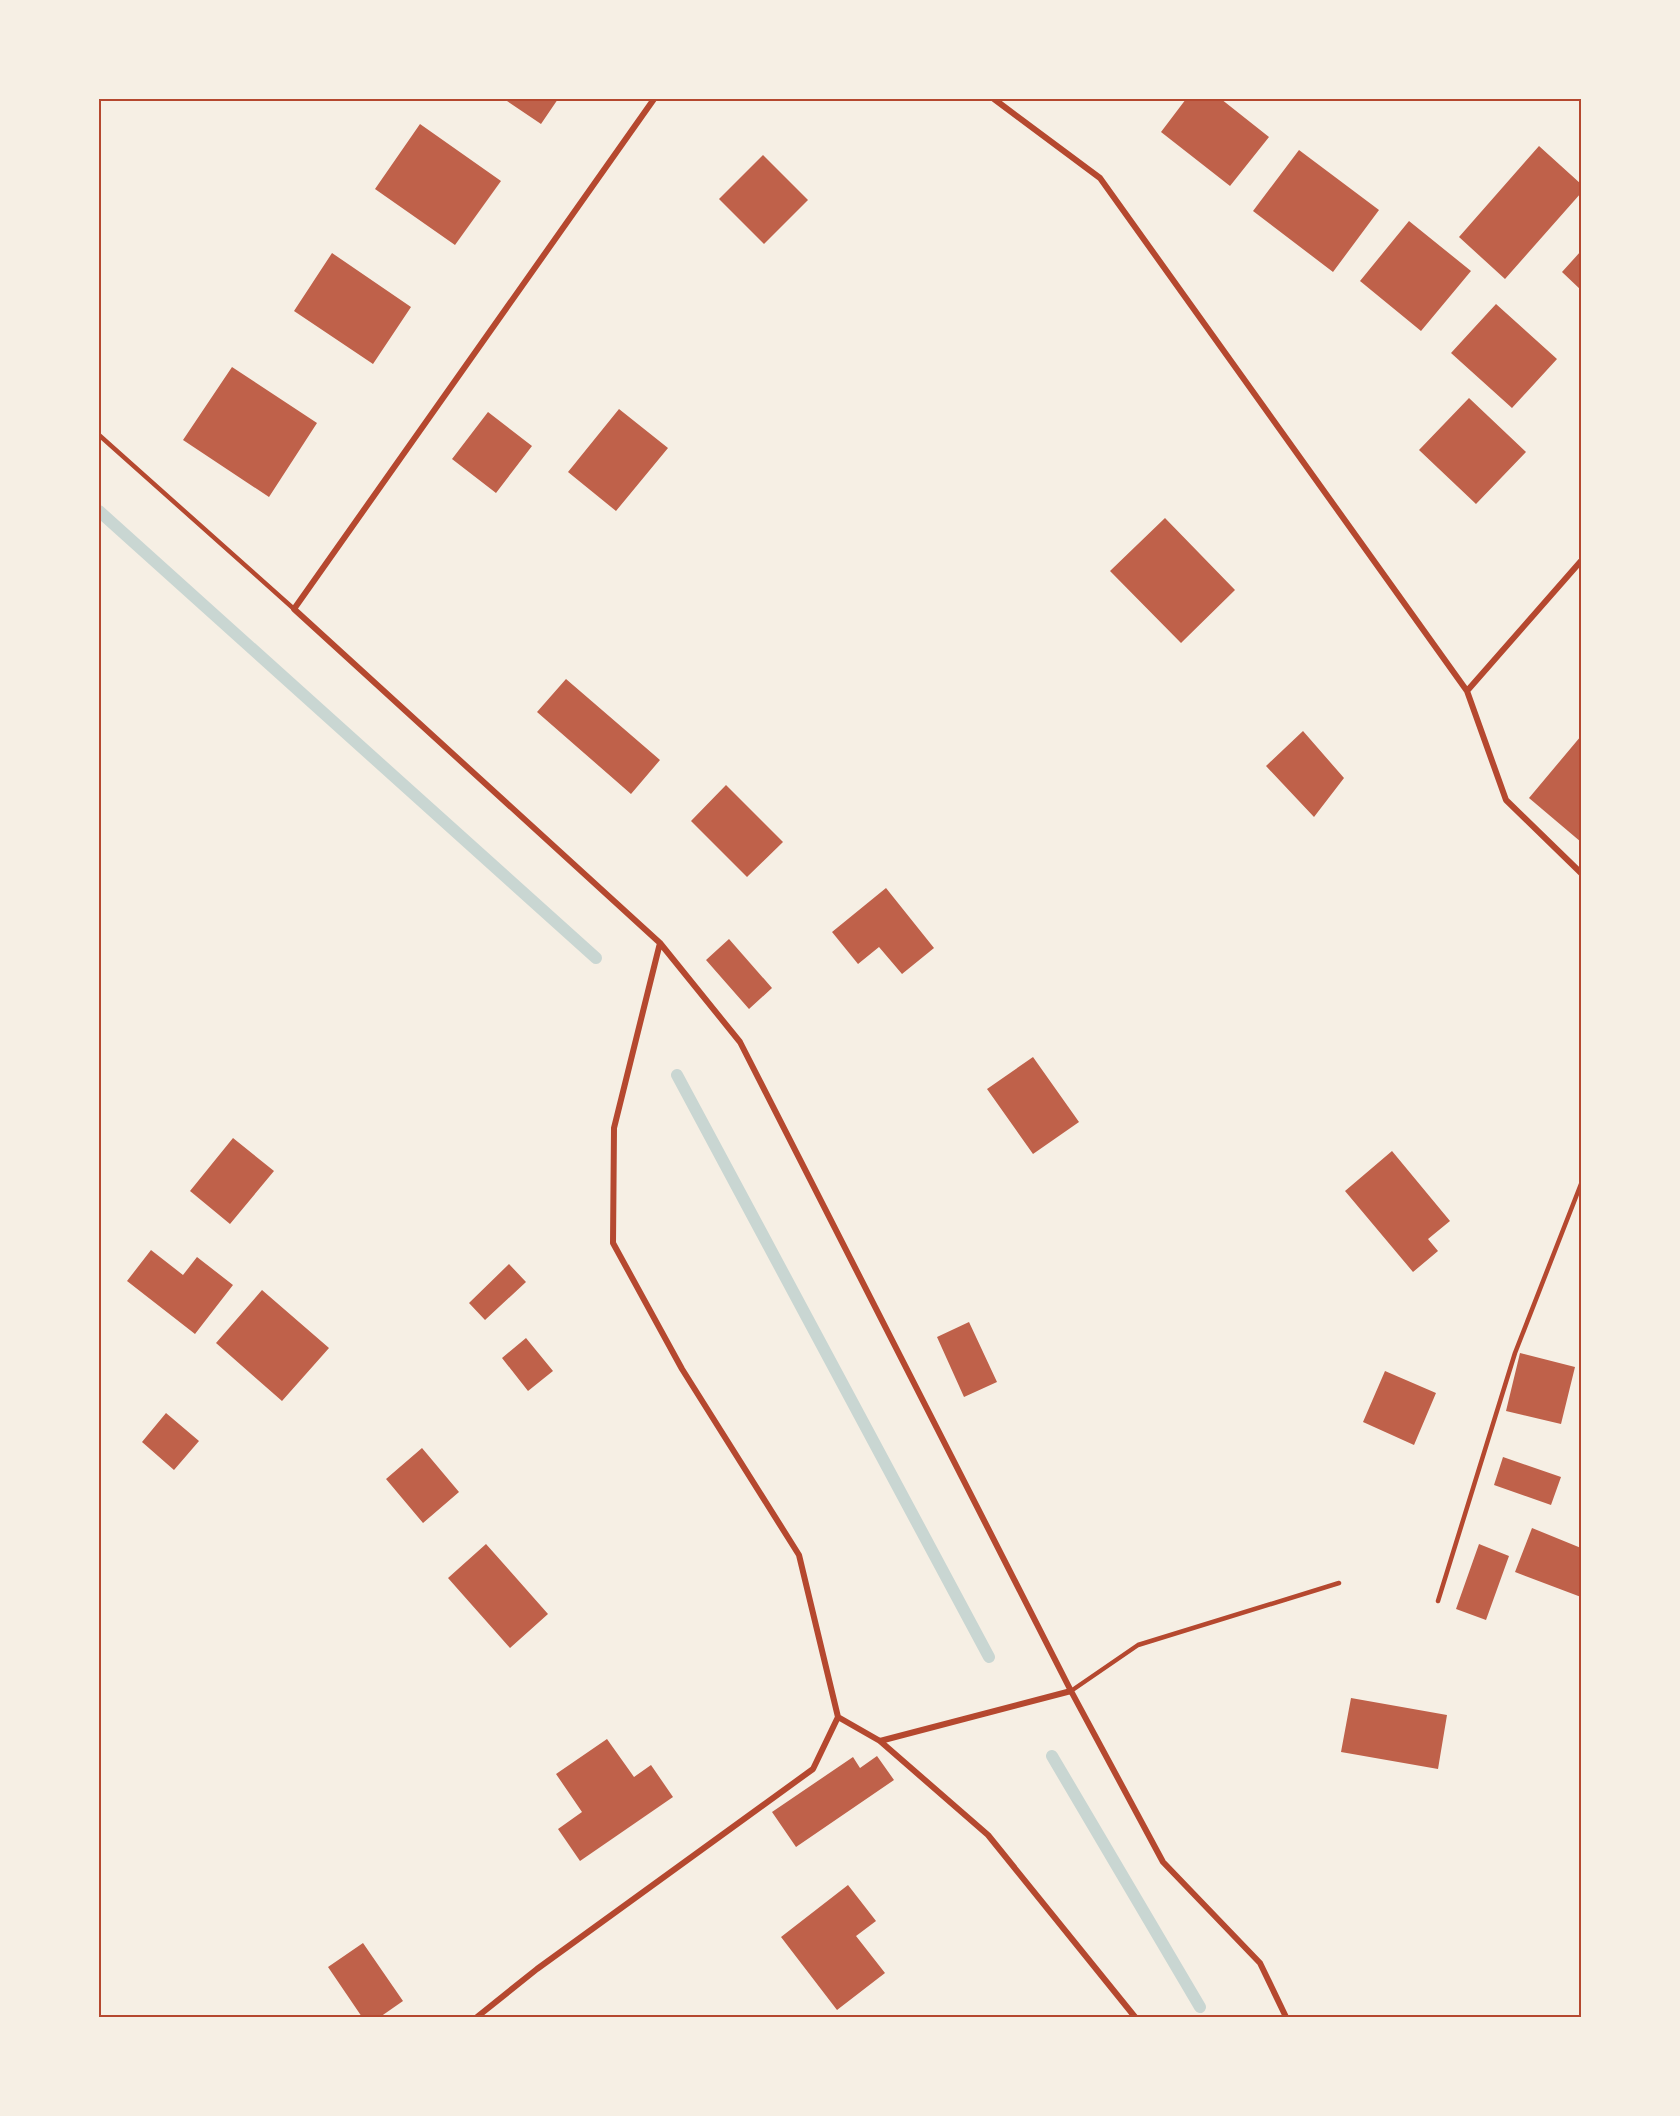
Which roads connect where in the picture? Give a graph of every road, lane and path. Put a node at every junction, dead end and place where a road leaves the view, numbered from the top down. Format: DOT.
graph roads {
  1 [pos="654,99"];
  2 [pos="994,99"];
  3 [pos="99,435"];
  4 [pos="1581,561"];
  5 [pos="294,609"];
  6 [pos="1467,692"];
  7 [pos="1581,873"];
  8 [pos="660,943"];
  9 [pos="1581,1184"];
  10 [pos="1339,1583"];
  11 [pos="1438,1601"];
  12 [pos="1071,1691"];
  13 [pos="838,1718"];
  14 [pos="880,1741"];
  15 [pos="477,2017"];
  16 [pos="1135,2017"];
  17 [pos="1286,2017"];
  1 -- 5 [label="street"];
  2 -- 6 [label="street"];
  3 -- 5 [label="lane"];
  4 -- 6 [label="street"];
  5 -- 8 [label="street"];
  6 -- 7 [label="street"];
  8 -- 12 [label="street"];
  8 -- 13 [label="street"];
  9 -- 11 [label="lane"];
  10 -- 12 [label="lane"];
  12 -- 14 [label="street"];
  12 -- 17 [label="street"];
  13 -- 14 [label="street"];
  13 -- 15 [label="street"];
  14 -- 16 [label="street"];
}
